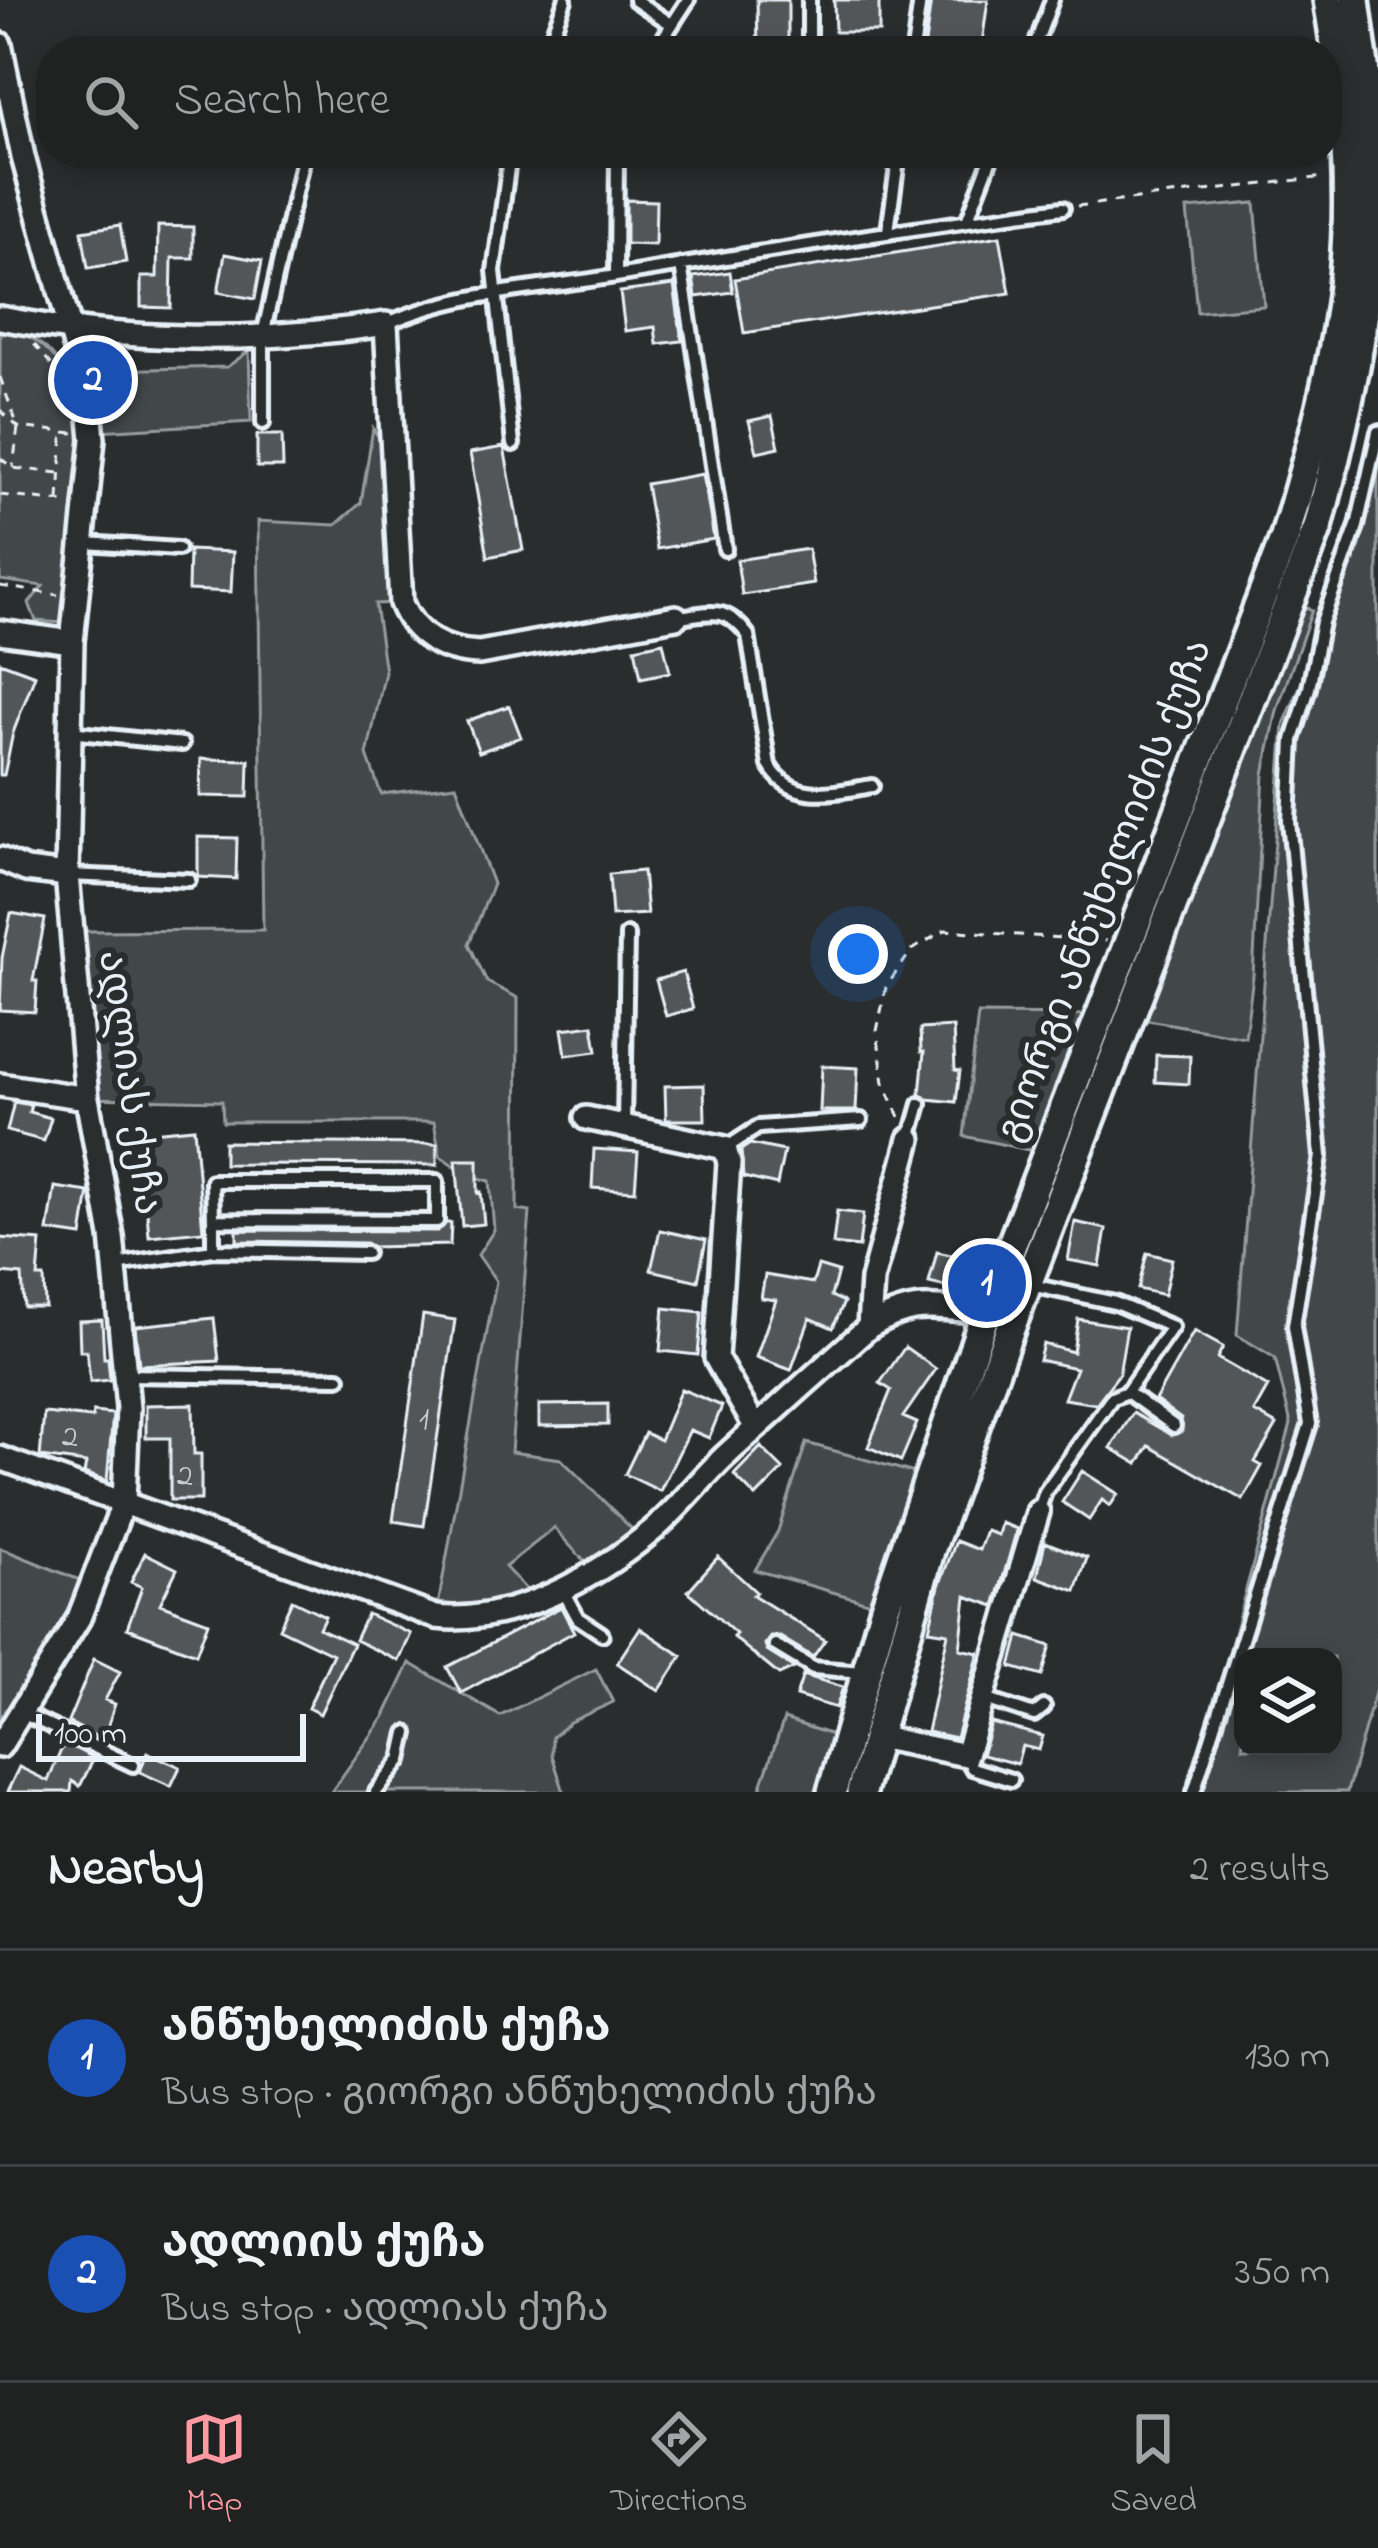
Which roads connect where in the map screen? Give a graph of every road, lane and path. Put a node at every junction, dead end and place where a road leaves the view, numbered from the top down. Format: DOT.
graph roads {
  1 [pos="566,0"];
  2 [pos="635,0"];
  3 [pos="688,0"];
  4 [pos="809,0"];
  5 [pos="920,0"];
  6 [pos="1052,0"];
  7 [pos="1328,0"];
  8 [pos="1354,0"];
  9 [pos="671,24"];
  10 [pos="552,36"];
  11 [pos="664,36"];
  12 [pos="809,36"];
  13 [pos="915,36"];
  14 [pos="1039,36"];
  15 [pos="1334,36"];
  16 [pos="0,44"];
  17 [pos="1342,91"];
  18 [pos="301,168"];
  19 [pos="507,168"];
  20 [pos="617,168"];
  21 [pos="897,168"];
  22 [pos="987,168"];
  23 [pos="1325,177"];
  24 [pos="1063,208"];
  25 [pos="967,220"];
  26 [pos="888,231"];
  27 [pos="680,266"];
  28 [pos="616,276"];
  29 [pos="497,296"];
  30 [pos="0,318"];
  31 [pos="386,324"];
  32 [pos="72,331"];
  33 [pos="262,335"];
  34 [pos="34,344"];
  35 [pos="0,376"];
  36 [pos="62,378"];
  37 [pos="0,410"];
  38 [pos="74,417"];
  39 [pos="262,423"];
  40 [pos="18,428"];
  41 [pos="63,432"];
  42 [pos="1378,432"];
  43 [pos="513,444"];
  44 [pos="0,458"];
  45 [pos="13,468"];
  46 [pos="61,473"];
  47 [pos="0,495"];
  48 [pos="59,502"];
  49 [pos="72,503"];
  50 [pos="85,543"];
  51 [pos="178,549"];
  52 [pos="725,549"];
  53 [pos="0,586"];
  54 [pos="59,595"];
  55 [pos="676,617"];
  56 [pos="0,632"];
  57 [pos="72,642"];
  58 [pos="70,732"];
  59 [pos="182,744"];
  60 [pos="872,786"];
  61 [pos="0,859"];
  62 [pos="67,875"];
  63 [pos="189,880"];
  64 [pos="627,935"];
  65 [pos="1108,941"];
  66 [pos="0,1085"];
  67 [pos="87,1098"];
  68 [pos="920,1104"];
  69 [pos="586,1118"];
  70 [pos="861,1120"];
  71 [pos="624,1126"];
  72 [pos="910,1139"];
  73 [pos="725,1148"];
  74 [pos="213,1220"];
  75 [pos="213,1250"];
  76 [pos="366,1253"];
  77 [pos="116,1265"];
  78 [pos="1027,1284"];
  79 [pos="965,1310"];
  80 [pos="869,1327"];
  81 [pos="125,1375"];
  82 [pos="339,1378"];
  83 [pos="1127,1392"];
  84 [pos="1174,1426"];
  85 [pos="756,1428"];
  86 [pos="0,1458"];
  87 [pos="124,1501"];
  88 [pos="1038,1512"];
  89 [pos="562,1589"];
  90 [pos="602,1634"];
  91 [pos="775,1646"];
  92 [pos="866,1672"];
  93 [pos="982,1697"];
  94 [pos="1044,1707"];
  95 [pos="18,1712"];
  96 [pos="407,1733"];
  97 [pos="877,1737"];
  98 [pos="0,1746"];
  99 [pos="966,1755"];
  100 [pos="133,1765"];
  101 [pos="1011,1780"];
  102 [pos="376,1792"];
  103 [pos="832,1792"];
  104 [pos="861,1792"];
  105 [pos="1194,1792"];
  1 -- 10 [label="lane"];
  2 -- 9 [label="lane"];
  3 -- 9 [label="lane"];
  4 -- 12 [label="lane"];
  5 -- 13 [label="lane"];
  6 -- 14 [label="lane"];
  7 -- 15 [label="main road, გიორგი ანწუხელიძის ქუჩა"];
  8 -- 78 [label="main road, გიორგი ანწუხელიძის ქუჩა"];
  9 -- 11 [label="lane"];
  16 -- 32 [label="street, ადლიას ქუჩა"];
  17 -- 92 [label="main road, გიორგი ანწუხელიძის ქუჩა"];
  18 -- 33 [label="lane"];
  19 -- 29 [label="lane"];
  20 -- 28 [label="lane"];
  21 -- 26 [label="lane"];
  22 -- 25 [label="lane"];
  23 -- 24 [label="path"];
  24 -- 25 [label="lane"];
  25 -- 26 [label="lane"];
  26 -- 27 [label="lane"];
  27 -- 28 [label="lane"];
  27 -- 52 [label="lane"];
  28 -- 29 [label="lane"];
  29 -- 31 [label="lane"];
  29 -- 43 [label="lane"];
  30 -- 32 [label="street"];
  31 -- 33 [label="street"];
  31 -- 55 [label="street"];
  32 -- 33 [label="street"];
  32 -- 50 [label="street, ადლიას ქუჩა"];
  33 -- 39 [label="lane"];
  34 -- 36 [label="path"];
  35 -- 40 [label="path"];
  37 -- 40 [label="path"];
  38 -- 41 [label="path"];
  40 -- 41 [label="path"];
  40 -- 45 [label="path"];
  41 -- 46 [label="path"];
  42 -- 105 [label="lane"];
  44 -- 45 [label="path"];
  45 -- 46 [label="path"];
  46 -- 48 [label="path"];
  47 -- 48 [label="path"];
  48 -- 49 [label="path"];
  50 -- 51 [label="lane"];
  50 -- 57 [label="street, ადლიას ქუჩა"];
  53 -- 54 [label="path"];
  55 -- 60 [label="lane"];
  56 -- 57 [label="street"];
  57 -- 58 [label="street, ადლიას ქუჩა"];
  58 -- 59 [label="lane"];
  58 -- 62 [label="street, ადლიას ქუჩა"];
  61 -- 62 [label="street"];
  62 -- 63 [label="lane"];
  62 -- 67 [label="street, ადლიას ქუჩა"];
  64 -- 71 [label="lane"];
  65 -- 72 [label="path"];
  66 -- 67 [label="street"];
  67 -- 77 [label="street, ადლიას ქუჩა"];
  68 -- 72 [label="lane"];
  69 -- 71 [label="street"];
  70 -- 73 [label="lane"];
  71 -- 73 [label="street"];
  72 -- 80 [label="street"];
  73 -- 85 [label="street"];
  74 -- 74 [label="lane"];
  74 -- 75 [label="lane"];
  75 -- 76 [label="lane"];
  75 -- 77 [label="lane"];
  77 -- 81 [label="street, ადლიას ქუჩა"];
  78 -- 83 [label="lane"];
  78 -- 97 [label="main road, გიორგი ანწუხელიძის ქუჩა"];
  79 -- 80 [label="street"];
  80 -- 85 [label="street"];
  81 -- 82 [label="lane"];
  81 -- 87 [label="street, ადლიას ქუჩა"];
  83 -- 84 [label="lane"];
  83 -- 88 [label="lane"];
  85 -- 89 [label="street"];
  86 -- 87 [label="street"];
  87 -- 89 [label="street"];
  87 -- 95 [label="street, ადლიას ქუჩა"];
  88 -- 93 [label="street"];
  89 -- 90 [label="lane"];
  91 -- 92 [label="lane"];
  92 -- 103 [label="main road, გიორგი ანწუხელიძის ქუჩა"];
  93 -- 94 [label="lane"];
  93 -- 99 [label="street"];
  95 -- 98 [label="street, ადლიას ქუჩა"];
  95 -- 100 [label="lane"];
  96 -- 102 [label="lane"];
  97 -- 99 [label="street"];
  97 -- 104 [label="main road, გიორგი ანწუხელიძის ქუჩა"];
  99 -- 101 [label="lane"];
}
